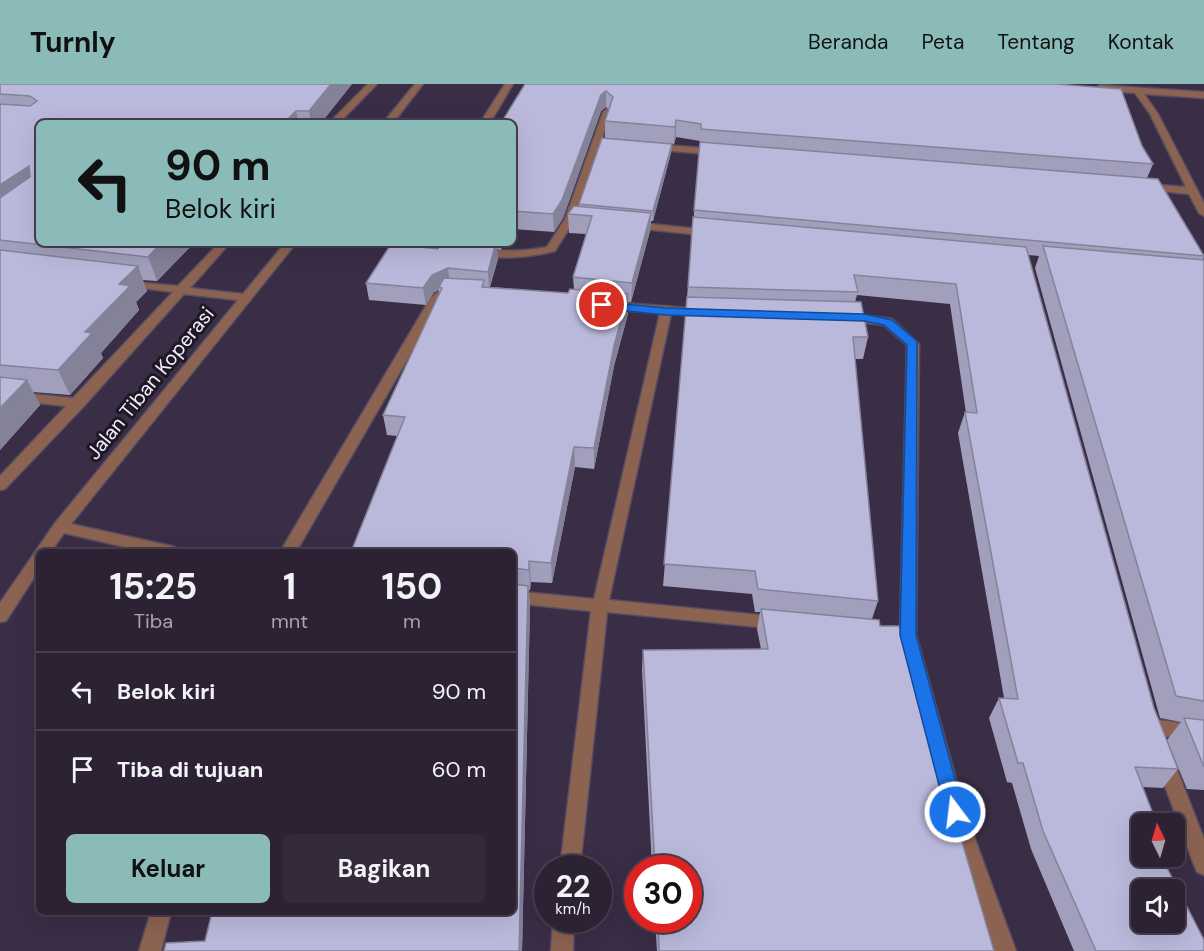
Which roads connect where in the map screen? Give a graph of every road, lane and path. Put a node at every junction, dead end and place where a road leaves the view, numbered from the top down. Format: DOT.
graph roads {
  1 [pos="373,84"];
  2 [pos="419,84"];
  3 [pos="509,84"];
  4 [pos="1191,84"];
  5 [pos="1094,87"];
  6 [pos="1137,90"];
  7 [pos="1201,95"];
  8 [pos="1204,105"];
  9 [pos="608,112"];
  10 [pos="337,120"];
  11 [pos="390,120"];
  12 [pos="487,120"];
  13 [pos="598,142"];
  14 [pos="610,143"];
  15 [pos="646,146"];
  16 [pos="729,153"];
  17 [pos="1134,186"];
  18 [pos="1194,191"];
  19 [pos="1204,213"];
  20 [pos="617,224"];
  21 [pos="722,234"];
  22 [pos="222,246"];
  23 [pos="289,246"];
  24 [pos="438,246"];
  25 [pos="114,282"];
  26 [pos="183,290"];
  27 [pos="473,292"];
  28 [pos="246,298"];
  29 [pos="598,305"];
  30 [pos="666,312"];
  31 [pos="713,313"];
  32 [pos="830,316"];
  33 [pos="0,396"];
  34 [pos="79,403"];
  35 [pos="0,485"];
  36 [pos="60,527"];
  37 [pos="45,549"];
  38 [pos="158,549"];
  39 [pos="290,549"];
  40 [pos="36,562"];
  41 [pos="516,597"];
  42 [pos="600,606"];
  43 [pos="0,616"];
  44 [pos="801,625"];
  45 [pos="1204,734"];
  46 [pos="571,855"];
  47 [pos="1204,865"];
  48 [pos="160,915"];
  49 [pos="563,933"];
  50 [pos="150,951"];
  51 [pos="562,951"];
  52 [pos="1005,951"];
  1 -- 10 [label="street"];
  2 -- 11 [label="street"];
  3 -- 12 [label="street"];
  4 -- 7 [label="street"];
  5 -- 6 [label="street"];
  6 -- 7 [label="street"];
  6 -- 18 [label="street"];
  7 -- 8 [label="street"];
  9 -- 13 [label="street"];
  13 -- 14 [label="street"];
  13 -- 24 [label="street"];
  15 -- 16 [label="street"];
  17 -- 18 [label="street"];
  18 -- 19 [label="street"];
  20 -- 21 [label="street"];
  22 -- 26 [label="street"];
  23 -- 28 [label="street, Jalan Tiban Koperasi"];
  25 -- 26 [label="street"];
  26 -- 28 [label="street"];
  26 -- 34 [label="street"];
  27 -- 39 [label="street"];
  28 -- 36 [label="street, Jalan Tiban Koperasi"];
  29 -- 30 [label="street"];
  30 -- 31 [label="street"];
  30 -- 42 [label="street"];
  32 -- 52 [label="street"];
  33 -- 34 [label="street"];
  34 -- 35 [label="street"];
  36 -- 37 [label="street, Jalan Tiban Koperasi"];
  36 -- 38 [label="street"];
  40 -- 43 [label="street"];
  41 -- 42 [label="street"];
  42 -- 44 [label="street"];
  42 -- 46 [label="street"];
  45 -- 47 [label="street"];
  48 -- 50 [label="street"];
  49 -- 51 [label="street"];
}
